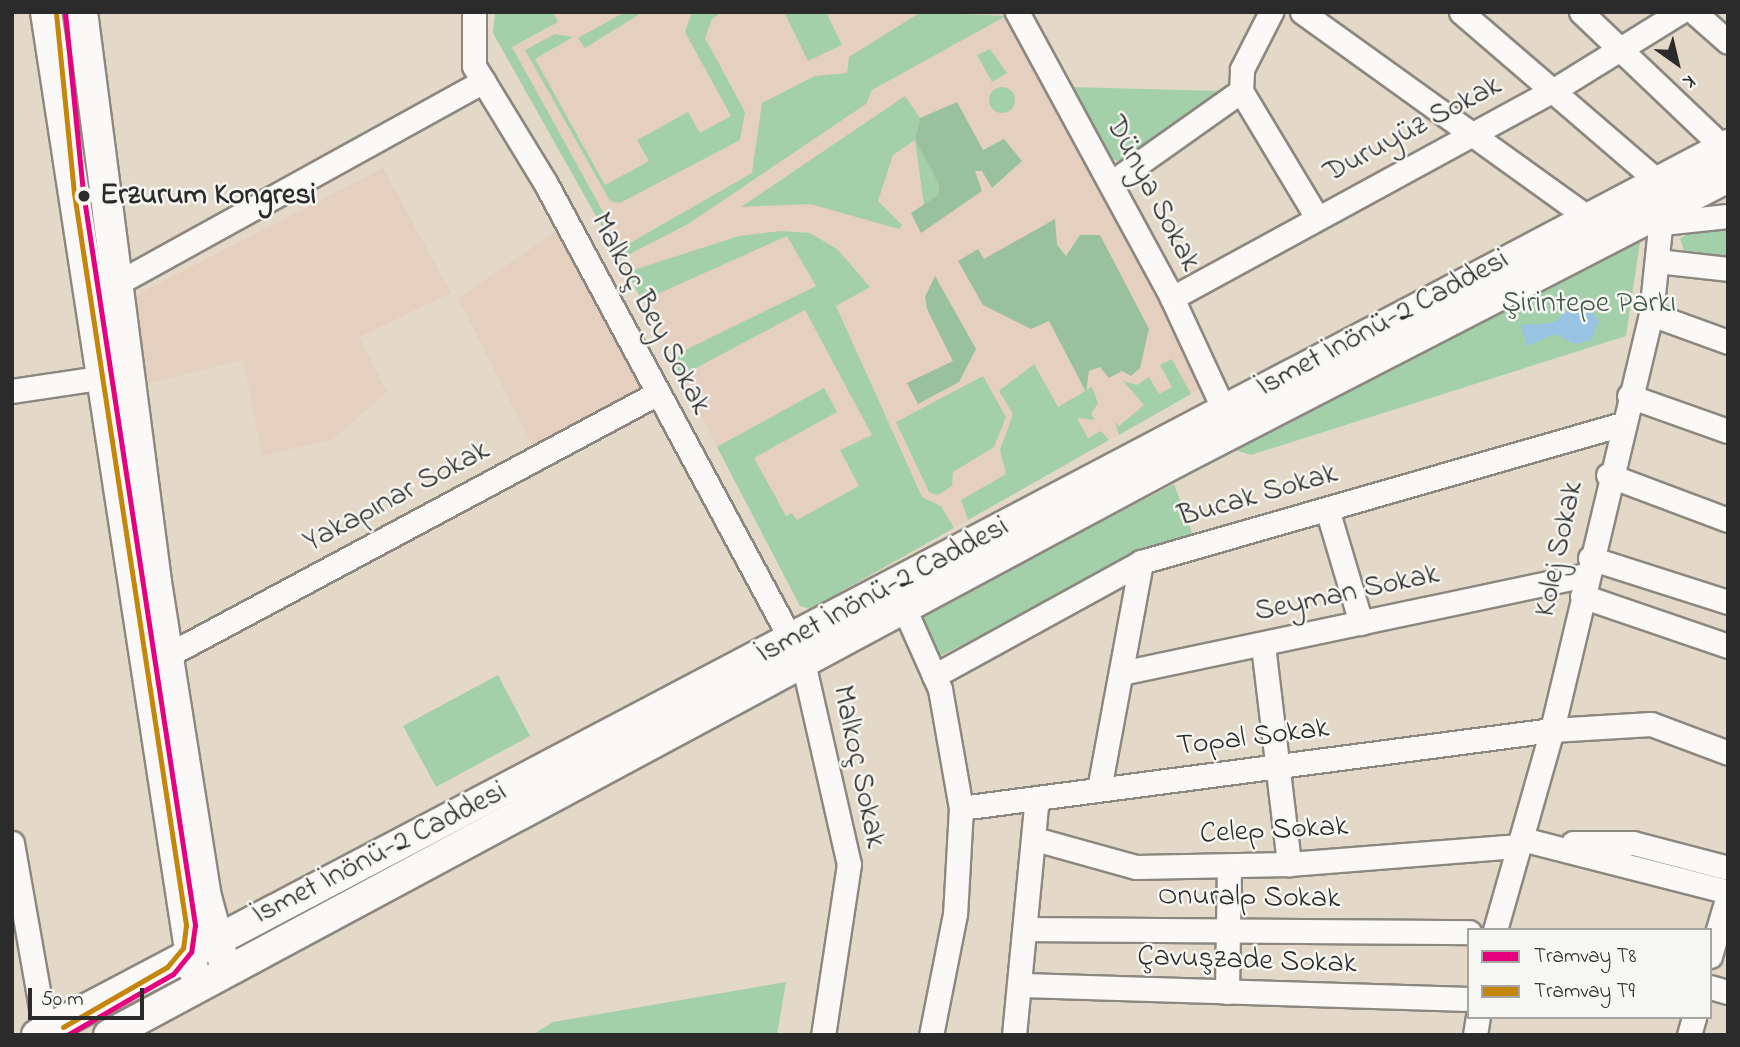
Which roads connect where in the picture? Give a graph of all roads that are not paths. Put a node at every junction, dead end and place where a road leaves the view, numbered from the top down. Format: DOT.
graph roads {
  1 [pos="46,12"];
  2 [pos="82,12"];
  3 [pos="474,12"];
  4 [pos="1017,12"];
  5 [pos="1271,12"];
  6 [pos="1302,12"];
  7 [pos="1461,12"];
  8 [pos="1581,12"];
  9 [pos="1680,12"];
  10 [pos="1694,12"];
  11 [pos="1728,41"];
  12 [pos="1620,48"];
  13 [pos="483,81"];
  14 [pos="1554,90"];
  15 [pos="1241,91"];
  16 [pos="1476,134"];
  17 [pos="1726,146"];
  18 [pos="1728,177"];
  19 [pos="1655,179"];
  20 [pos="1111,183"];
  21 [pos="1585,215"];
  22 [pos="1662,215"];
  23 [pos="1316,216"];
  24 [pos="1728,216"];
  25 [pos="1657,261"];
  26 [pos="1728,268"];
  27 [pos="114,285"];
  28 [pos="1172,298"];
  29 [pos="1651,314"];
  30 [pos="1728,342"];
  31 [pos="98,378"];
  32 [pos="12,391"];
  33 [pos="656,394"];
  34 [pos="1629,396"];
  35 [pos="1224,410"];
  36 [pos="1620,425"];
  37 [pos="1728,431"];
  38 [pos="1608,475"];
  39 [pos="1327,509"];
  40 [pos="1728,520"];
  41 [pos="1142,562"];
  42 [pos="1586,576"];
  43 [pos="1728,602"];
  44 [pos="904,608"];
  45 [pos="1361,623"];
  46 [pos="1263,645"];
  47 [pos="1728,646"];
  48 [pos="797,652"];
  49 [pos="168,655"];
  50 [pos="1121,673"];
  51 [pos="934,676"];
  52 [pos="1552,730"];
  53 [pos="1728,753"];
  54 [pos="1278,766"];
  55 [pos="1099,789"];
  56 [pos="1037,798"];
  57 [pos="961,808"];
  58 [pos="1035,839"];
  59 [pos="12,843"];
  60 [pos="1526,843"];
  61 [pos="1289,864"];
  62 [pos="1228,867"];
  63 [pos="1728,868"];
  64 [pos="1728,894"];
  65 [pos="1229,928"];
  66 [pos="1496,928"];
  67 [pos="1029,929"];
  68 [pos="1467,932"];
  69 [pos="214,940"];
  70 [pos="1712,949"];
  71 [pos="187,955"];
  72 [pos="21,957"];
  73 [pos="230,970"];
  74 [pos="1023,985"];
  75 [pos="201,986"];
  76 [pos="1227,992"];
  77 [pos="1467,999"];
  78 [pos="41,1033"];
  79 [pos="109,1035"];
  80 [pos="823,1035"];
  81 [pos="931,1035"];
  82 [pos="1014,1035"];
  1 -- 31 [label="main road"];
  2 -- 27 [label="main road"];
  3 -- 13 [label="street, Malkoç Bey Sokak"];
  4 -- 20 [label="street, Dünya Sokak"];
  5 -- 15 [label="street"];
  6 -- 16 [label="street"];
  7 -- 14 [label="street"];
  8 -- 12 [label="street"];
  9 -- 12 [label="street, Duruyüz Sokak"];
  10 -- 11 [label="street"];
  12 -- 14 [label="street, Duruyüz Sokak"];
  12 -- 17 [label="street"];
  13 -- 27 [label="street"];
  13 -- 33 [label="street, Malkoç Bey Sokak"];
  14 -- 16 [label="street, Duruyüz Sokak"];
  14 -- 19 [label="street"];
  15 -- 20 [label="street"];
  15 -- 23 [label="street"];
  16 -- 21 [label="street"];
  16 -- 23 [label="street, Duruyüz Sokak"];
  17 -- 19 [label="main road, İsmet İnönü-2 Caddesi"];
  18 -- 22 [label="main road, İsmet İnönü-2 Caddesi"];
  19 -- 21 [label="main road, İsmet İnönü-2 Caddesi"];
  19 -- 22 [label="street, Kolej Sokak"];
  20 -- 28 [label="street, Dünya Sokak"];
  21 -- 35 [label="main road, İsmet İnönü-2 Caddesi"];
  22 -- 24 [label="street"];
  22 -- 25 [label="street, Kolej Sokak"];
  22 -- 44 [label="main road, İsmet İnönü-2 Caddesi"];
  23 -- 28 [label="street, Duruyüz Sokak"];
  25 -- 26 [label="street"];
  25 -- 29 [label="street, Kolej Sokak"];
  27 -- 49 [label="main road"];
  28 -- 35 [label="street, Dünya Sokak"];
  29 -- 30 [label="street"];
  29 -- 34 [label="street, Kolej Sokak"];
  31 -- 32 [label="street"];
  31 -- 71 [label="main road"];
  33 -- 48 [label="street, Malkoç Bey Sokak"];
  33 -- 49 [label="street, Yakapınar Sokak"];
  34 -- 36 [label="street, Kolej Sokak"];
  34 -- 37 [label="street"];
  35 -- 48 [label="main road, İsmet İnönü-2 Caddesi"];
  36 -- 38 [label="street, Kolej Sokak"];
  36 -- 39 [label="street, Bucak Sokak"];
  38 -- 40 [label="street"];
  38 -- 42 [label="street, Kolej Sokak"];
  39 -- 41 [label="street, Bucak Sokak"];
  39 -- 45 [label="street"];
  41 -- 50 [label="street"];
  41 -- 51 [label="street, Bucak Sokak"];
  42 -- 43 [label="street"];
  42 -- 45 [label="street, Seyman Sokak"];
  42 -- 47 [label="street"];
  42 -- 52 [label="street, Kolej Sokak"];
  44 -- 48 [label="main road, İsmet İnönü-2 Caddesi"];
  44 -- 51 [label="street"];
  45 -- 46 [label="street, Seyman Sokak"];
  46 -- 50 [label="street, Seyman Sokak"];
  46 -- 54 [label="street"];
  48 -- 69 [label="main road, İsmet İnönü-2 Caddesi"];
  48 -- 73 [label="main road, İsmet İnönü-2 Caddesi"];
  48 -- 80 [label="street, Malkoç Sokak"];
  49 -- 69 [label="main road"];
  50 -- 55 [label="street"];
  51 -- 57 [label="street"];
  52 -- 53 [label="street, Topal Sokak"];
  52 -- 54 [label="street, Topal Sokak"];
  52 -- 60 [label="street, Kolej Sokak"];
  54 -- 55 [label="street, Topal Sokak"];
  54 -- 61 [label="street"];
  55 -- 56 [label="street, Topal Sokak"];
  56 -- 57 [label="street, Topal Sokak"];
  56 -- 58 [label="street"];
  57 -- 81 [label="street"];
  58 -- 62 [label="street, Celep Sokak"];
  58 -- 67 [label="street"];
  59 -- 72 [label="street"];
  60 -- 61 [label="street, Celep Sokak"];
  60 -- 63 [label="street"];
  60 -- 64 [label="street"];
  60 -- 66 [label="street, Kolej Sokak"];
  61 -- 62 [label="street, Celep Sokak"];
  62 -- 65 [label="street"];
  64 -- 70 [label="street"];
  65 -- 67 [label="street, Onuralp Sokak"];
  65 -- 68 [label="street, Onuralp Sokak"];
  65 -- 76 [label="street"];
  67 -- 74 [label="street"];
  69 -- 71 [label="main road, İsmet İnönü-2 Caddesi"];
  69 -- 73 [label="main road"];
  71 -- 75 [label="main road"];
  71 -- 78 [label="main road, İsmet İnönü-2 Caddesi"];
  72 -- 78 [label="street"];
  73 -- 75 [label="main road, İsmet İnönü-2 Caddesi"];
  74 -- 76 [label="street, Çavuşzade Sokak"];
  74 -- 82 [label="street"];
  75 -- 79 [label="main road, İsmet İnönü-2 Caddesi"];
  76 -- 77 [label="street, Çavuşzade Sokak"];
}
